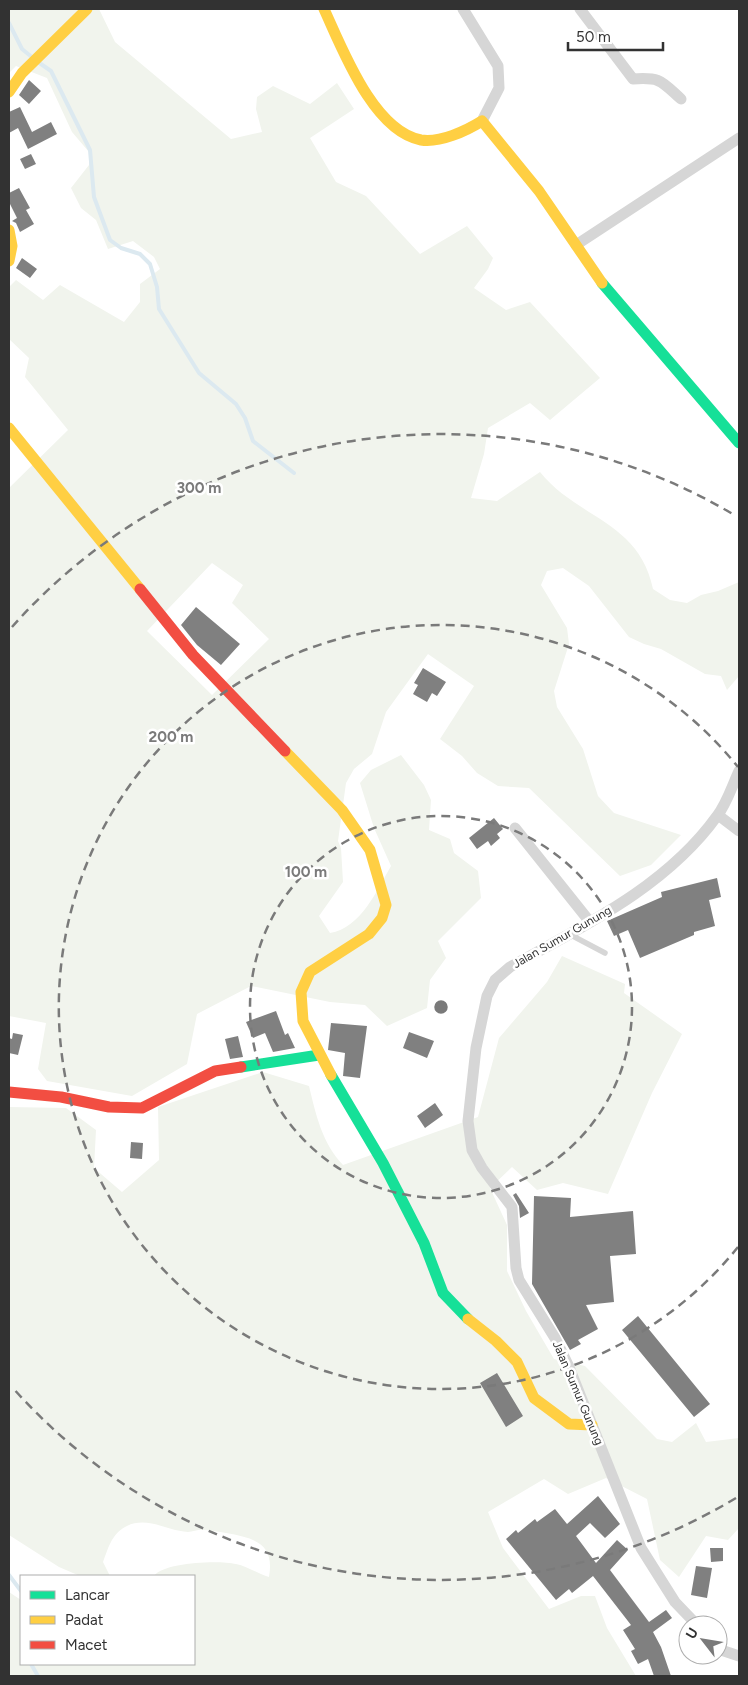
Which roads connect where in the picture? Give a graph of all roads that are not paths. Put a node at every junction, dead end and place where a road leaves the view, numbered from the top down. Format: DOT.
graph roads {
  1 [pos="87,9"];
  2 [pos="324,9"];
  3 [pos="463,9"];
  4 [pos="580,9"];
  5 [pos="9,92"];
  6 [pos="681,100"];
  7 [pos="482,121"];
  8 [pos="738,141"];
  9 [pos="9,230"];
  10 [pos="576,246"];
  11 [pos="9,260"];
  12 [pos="9,428"];
  13 [pos="739,443"];
  14 [pos="739,771"];
  15 [pos="718,815"];
  16 [pos="516,828"];
  17 [pos="739,831"];
  18 [pos="590,922"];
  19 [pos="569,934"];
  20 [pos="605,953"];
  21 [pos="319,1055"];
  22 [pos="9,1092"];
  23 [pos="592,1425"];
  24 [pos="687,1615"];
  1 -- 5 [label="street"];
  2 -- 7 [label="street"];
  3 -- 7 [label="street"];
  4 -- 6 [label="street"];
  7 -- 10 [label="street"];
  8 -- 10 [label="street"];
  9 -- 11 [label="street"];
  10 -- 13 [label="street"];
  12 -- 21 [label="street"];
  14 -- 15 [label="street, Jalan Sumur Gunung"];
  15 -- 17 [label="street"];
  15 -- 18 [label="street, Jalan Sumur Gunung"];
  16 -- 18 [label="street"];
  18 -- 19 [label="street, Jalan Sumur Gunung"];
  19 -- 20 [label="lane"];
  19 -- 23 [label="street, Jalan Sumur Gunung"];
  21 -- 22 [label="street"];
  21 -- 23 [label="street"];
  23 -- 24 [label="street, Jalan Sumur Gunung"];
}
